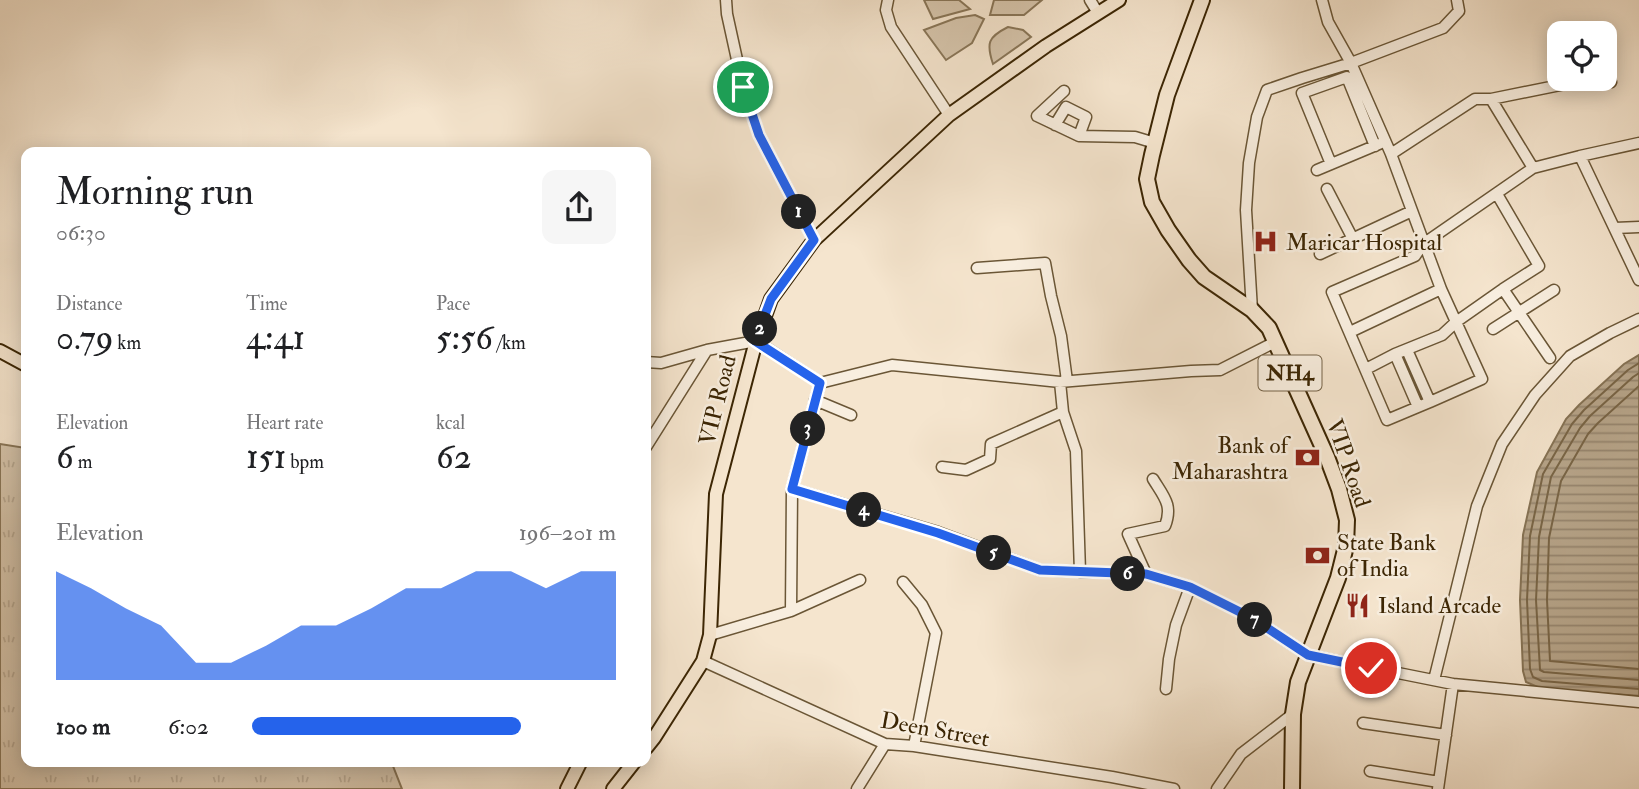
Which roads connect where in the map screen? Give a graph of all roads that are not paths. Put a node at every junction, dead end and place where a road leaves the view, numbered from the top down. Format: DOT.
graph roads {
  1 [pos="726,0"];
  2 [pos="888,0"];
  3 [pos="1090,0"];
  4 [pos="1119,0"];
  5 [pos="1202,0"];
  6 [pos="1322,0"];
  7 [pos="1457,0"];
  8 [pos="1098,13"];
  9 [pos="1352,63"];
  10 [pos="1547,88"];
  11 [pos="1065,91"];
  12 [pos="1491,99"];
  13 [pos="948,115"];
  14 [pos="1055,125"];
  15 [pos="1079,136"];
  16 [pos="1155,142"];
  17 [pos="1380,143"];
  18 [pos="1639,143"];
  19 [pos="1391,154"];
  20 [pos="1580,156"];
  21 [pos="1331,164"];
  22 [pos="1533,168"];
  23 [pos="1317,170"];
  24 [pos="1327,189"];
  25 [pos="1497,194"];
  26 [pos="1412,211"];
  27 [pos="1639,227"];
  28 [pos="1615,228"];
  29 [pos="1353,239"];
  30 [pos="814,240"];
  31 [pos="1423,244"];
  32 [pos="1320,254"];
  33 [pos="977,268"];
  34 [pos="1639,281"];
  35 [pos="1441,289"];
  36 [pos="1503,289"];
  37 [pos="1554,290"];
  38 [pos="1252,310"];
  39 [pos="1519,312"];
  40 [pos="1639,319"];
  41 [pos="1456,322"];
  42 [pos="1493,329"];
  43 [pos="1350,332"];
  44 [pos="755,341"];
  45 [pos="1275,342"];
  46 [pos="707,350"];
  47 [pos="1407,350"];
  48 [pos="0,351"];
  49 [pos="1395,354"];
  50 [pos="1550,358"];
  51 [pos="21,362"];
  52 [pos="651,362"];
  53 [pos="1366,369"];
  54 [pos="1063,381"];
  55 [pos="820,383"];
  56 [pos="815,400"];
  57 [pos="1430,402"];
  58 [pos="1418,407"];
  59 [pos="1063,412"];
  60 [pos="851,415"];
  61 [pos="651,439"];
  62 [pos="943,467"];
  63 [pos="1153,479"];
  64 [pos="792,489"];
  65 [pos="1080,572"];
  66 [pos="1146,574"];
  67 [pos="860,580"];
  68 [pos="903,582"];
  69 [pos="1190,587"];
  70 [pos="792,611"];
  71 [pos="710,635"];
  72 [pos="1308,655"];
  73 [pos="703,661"];
  74 [pos="1434,680"];
  75 [pos="1453,684"];
  76 [pos="1166,689"];
  77 [pos="1639,702"];
  78 [pos="1293,714"];
  79 [pos="1363,723"];
  80 [pos="1446,734"];
  81 [pos="651,742"];
  82 [pos="885,744"];
  83 [pos="914,746"];
  84 [pos="578,767"];
  85 [pos="630,767"];
  86 [pos="1370,771"];
  87 [pos="1438,786"];
  88 [pos="567,789"];
  89 [pos="612,789"];
  90 [pos="857,789"];
  91 [pos="1174,789"];
  92 [pos="1217,789"];
  93 [pos="1293,789"];
  1 -- 30 [label="street"];
  2 -- 13 [label="street"];
  3 -- 8 [label="street"];
  4 -- 8 [label="main road, VIP Road"];
  5 -- 16 [label="highway, VIP Road / NH4"];
  6 -- 9 [label="street"];
  7 -- 9 [label="street"];
  8 -- 13 [label="main road, VIP Road"];
  9 -- 17 [label="street"];
  9 -- 38 [label="street"];
  10 -- 12 [label="street"];
  11 -- 14 [label="street"];
  12 -- 19 [label="street"];
  12 -- 22 [label="street"];
  13 -- 30 [label="main road, VIP Road"];
  14 -- 15 [label="street"];
  14 -- 15 [label="street"];
  15 -- 16 [label="street"];
  16 -- 38 [label="highway, VIP Road / NH4"];
  17 -- 19 [label="street"];
  17 -- 21 [label="street"];
  17 -- 21 [label="street"];
  18 -- 20 [label="street"];
  19 -- 26 [label="street"];
  20 -- 22 [label="street"];
  20 -- 28 [label="street"];
  21 -- 23 [label="street"];
  22 -- 25 [label="street"];
  24 -- 29 [label="street"];
  25 -- 31 [label="street"];
  25 -- 36 [label="street"];
  26 -- 29 [label="street"];
  26 -- 31 [label="street"];
  27 -- 28 [label="street"];
  28 -- 34 [label="street"];
  29 -- 32 [label="street"];
  30 -- 44 [label="main road, VIP Road"];
  31 -- 35 [label="street"];
  31 -- 43 [label="street"];
  33 -- 54 [label="street"];
  35 -- 41 [label="street"];
  35 -- 43 [label="street"];
  36 -- 39 [label="street"];
  36 -- 41 [label="street"];
  37 -- 39 [label="street"];
  38 -- 45 [label="highway, VIP Road / NH4"];
  39 -- 42 [label="street"];
  39 -- 50 [label="street"];
  40 -- 74 [label="street"];
  41 -- 47 [label="street"];
  41 -- 57 [label="street"];
  43 -- 53 [label="street"];
  44 -- 46 [label="street"];
  44 -- 55 [label="street"];
  44 -- 71 [label="main road, VIP Road"];
  45 -- 54 [label="street"];
  45 -- 72 [label="highway, VIP Road / NH4"];
  46 -- 52 [label="street"];
  46 -- 61 [label="street"];
  47 -- 49 [label="street"];
  47 -- 57 [label="street"];
  48 -- 51 [label="main road"];
  49 -- 53 [label="street"];
  49 -- 58 [label="street"];
  53 -- 58 [label="street"];
  54 -- 55 [label="street"];
  54 -- 59 [label="street"];
  55 -- 56 [label="street"];
  56 -- 60 [label="street"];
  56 -- 64 [label="street"];
  57 -- 58 [label="street"];
  59 -- 62 [label="street"];
  59 -- 65 [label="street"];
  63 -- 66 [label="street"];
  64 -- 65 [label="street"];
  64 -- 70 [label="street"];
  65 -- 66 [label="street"];
  66 -- 69 [label="street"];
  67 -- 70 [label="street"];
  68 -- 83 [label="street"];
  69 -- 72 [label="street"];
  69 -- 76 [label="street"];
  70 -- 71 [label="street"];
  71 -- 73 [label="main road, VIP Road"];
  72 -- 74 [label="street"];
  72 -- 78 [label="highway, VIP Road / NH4"];
  73 -- 81 [label="main road, VIP Road"];
  73 -- 82 [label="street, Deen Street"];
  74 -- 75 [label="street"];
  75 -- 77 [label="street"];
  75 -- 80 [label="street"];
  78 -- 92 [label="street"];
  78 -- 93 [label="highway, VIP Road / NH4"];
  79 -- 80 [label="street"];
  80 -- 87 [label="street"];
  82 -- 83 [label="street, Deen Street"];
  82 -- 90 [label="street"];
  83 -- 91 [label="street, Deen Street"];
  84 -- 88 [label="main road"];
  85 -- 89 [label="main road"];
  86 -- 87 [label="street"];
}
